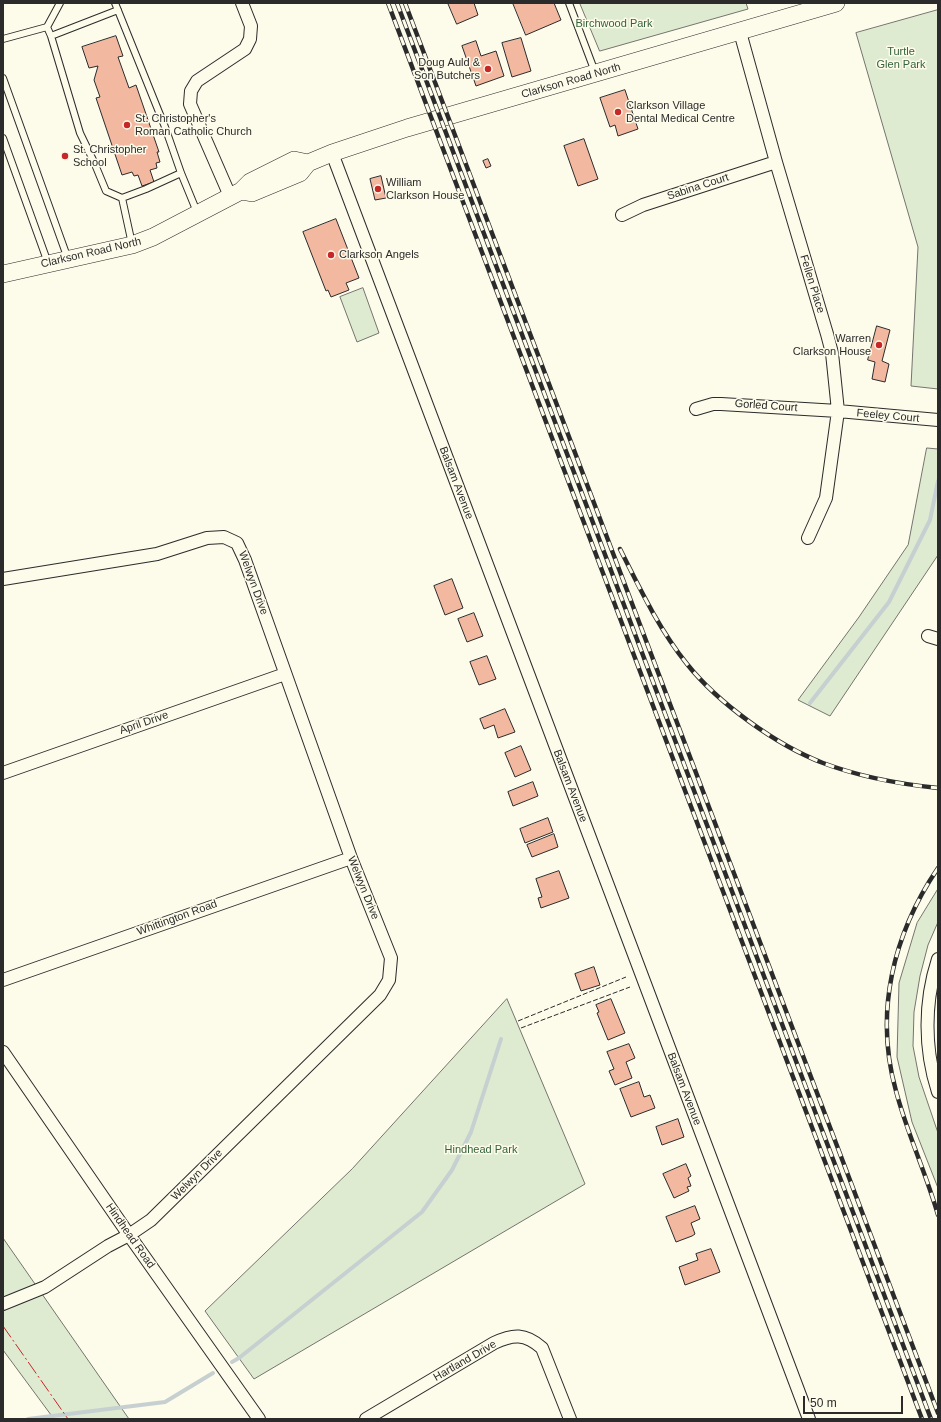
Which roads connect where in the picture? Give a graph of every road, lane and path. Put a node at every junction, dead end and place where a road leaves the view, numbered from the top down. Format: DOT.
graph roads {
  1 [pos="60,3"];
  2 [pos="115,3"];
  3 [pos="242,3"];
  4 [pos="569,3"];
  5 [pos="836,3"];
  6 [pos="118,10"];
  7 [pos="47,27"];
  8 [pos="740,32"];
  9 [pos="51,36"];
  10 [pos="3,37"];
  11 [pos="595,74"];
  12 [pos="3,78"];
  13 [pos="3,138"];
  14 [pos="332,153"];
  15 [pos="776,162"];
  16 [pos="181,173"];
  17 [pos="236,194"];
  18 [pos="122,198"];
  19 [pos="198,214"];
  20 [pos="622,215"];
  21 [pos="132,245"];
  22 [pos="68,259"];
  23 [pos="48,263"];
  24 [pos="3,274"];
  25 [pos="696,409"];
  26 [pos="838,411"];
  27 [pos="938,420"];
  28 [pos="808,538"];
  29 [pos="3,579"];
  30 [pos="285,674"];
  31 [pos="3,773"];
  32 [pos="350,858"];
  33 [pos="938,959"];
  34 [pos="3,980"];
  35 [pos="3,1052"];
  36 [pos="938,1092"];
  37 [pos="129,1235"];
  38 [pos="3,1304"];
  39 [pos="259,1419"];
  40 [pos="366,1419"];
  41 [pos="570,1419"];
  42 [pos="809,1419"];
  1 -- 7 [label="lane"];
  2 -- 6 [label="lane"];
  3 -- 17 [label="street"];
  4 -- 11 [label="lane"];
  5 -- 8 [label="street, Clarkson Road North"];
  6 -- 9 [label="lane"];
  6 -- 16 [label="lane"];
  7 -- 9 [label="lane"];
  7 -- 10 [label="lane"];
  8 -- 11 [label="street, Clarkson Road North"];
  8 -- 15 [label="street, Fellen Place"];
  9 -- 18 [label="lane"];
  11 -- 14 [label="street, Clarkson Road North"];
  12 -- 22 [label="lane"];
  13 -- 23 [label="lane"];
  14 -- 17 [label="street, Clarkson Road North"];
  14 -- 42 [label="street, Balsam Avenue"];
  15 -- 20 [label="street, Sabina Court"];
  15 -- 26 [label="street, Fellen Place"];
  16 -- 18 [label="lane"];
  16 -- 19 [label="lane"];
  17 -- 19 [label="street, Clarkson Road North"];
  18 -- 21 [label="lane"];
  19 -- 21 [label="street, Clarkson Road North"];
  21 -- 22 [label="street, Clarkson Road North"];
  22 -- 23 [label="street, Clarkson Road North"];
  23 -- 24 [label="street, Clarkson Road North"];
  25 -- 26 [label="street, Gorled Court"];
  26 -- 27 [label="street, Feeley Court"];
  26 -- 28 [label="street, Fellen Place"];
  29 -- 30 [label="street, Welwyn Drive"];
  30 -- 31 [label="street, April Drive"];
  30 -- 32 [label="street, Welwyn Drive"];
  32 -- 34 [label="street, Whittington Road"];
  32 -- 37 [label="street, Welwyn Drive"];
  33 -- 36 [label="street"];
  35 -- 37 [label="street, Hindhead Road"];
  37 -- 38 [label="street, Welwyn Drive"];
  37 -- 39 [label="street, Hindhead Road"];
  40 -- 41 [label="street, Hartland Drive"];
}
